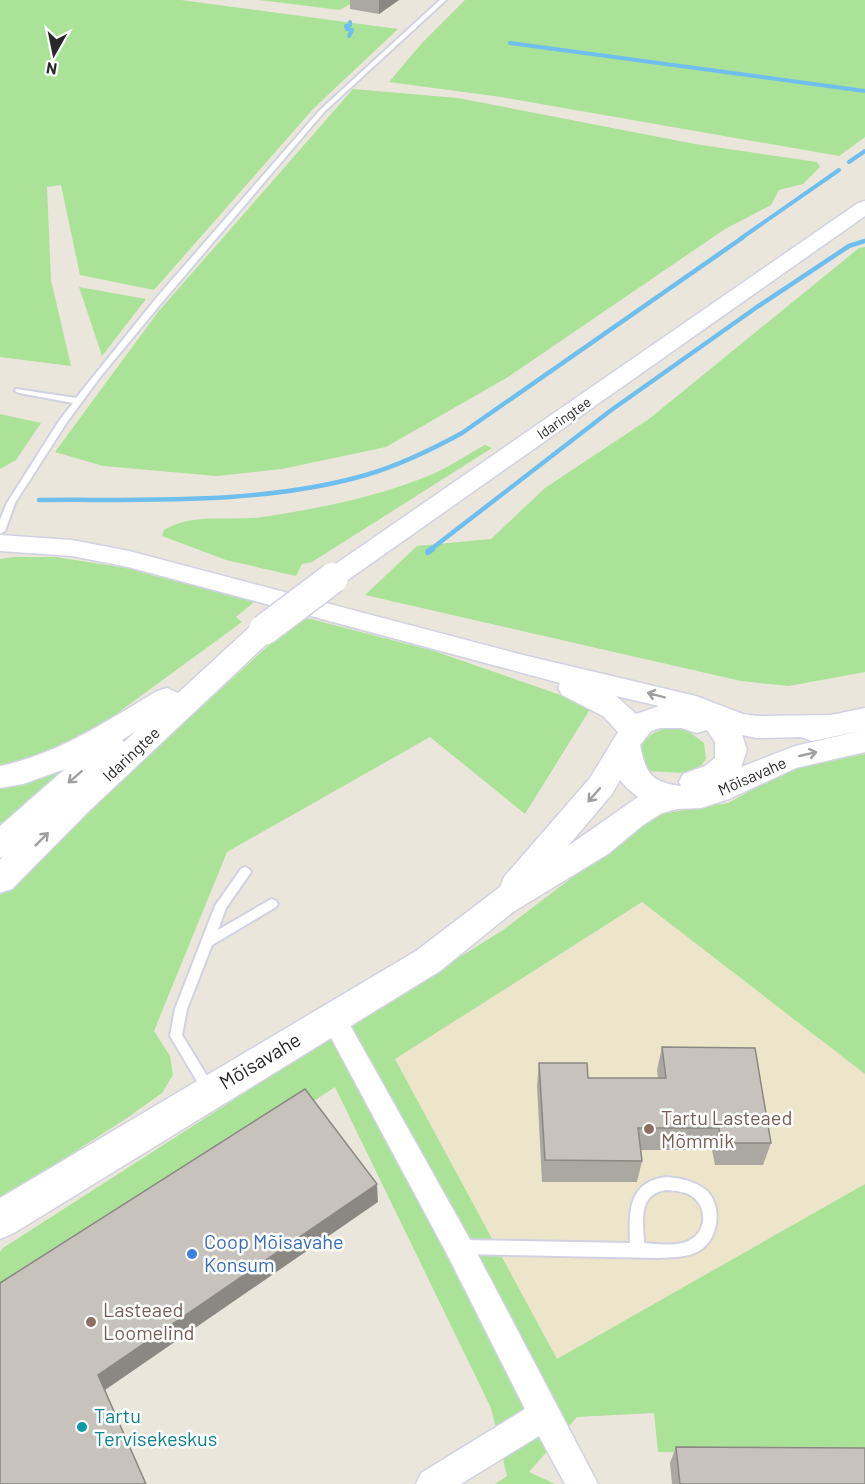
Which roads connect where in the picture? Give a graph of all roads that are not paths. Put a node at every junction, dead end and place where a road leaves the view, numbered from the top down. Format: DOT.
graph roads {
  1 [pos="443,0"];
  2 [pos="864,208"];
  3 [pos="19,391"];
  4 [pos="78,401"];
  5 [pos="0,531"];
  6 [pos="0,543"];
  7 [pos="264,630"];
  8 [pos="523,664"];
  9 [pos="167,698"];
  10 [pos="711,714"];
  11 [pos="865,719"];
  12 [pos="830,726"];
  13 [pos="629,739"];
  14 [pos="730,741"];
  15 [pos="865,741"];
  16 [pos="0,777"];
  17 [pos="641,784"];
  18 [pos="674,798"];
  19 [pos="0,845"];
  20 [pos="561,869"];
  21 [pos="245,872"];
  22 [pos="0,880"];
  23 [pos="501,903"];
  24 [pos="272,904"];
  25 [pos="207,942"];
  26 [pos="332,1017"];
  27 [pos="210,1092"];
  28 [pos="5,1220"];
  29 [pos="458,1246"];
  30 [pos="637,1249"];
  31 [pos="544,1415"];
  32 [pos="432,1484"];
  33 [pos="582,1484"];
  1 -- 4 [label="lane"];
  2 -- 7 [label="street, Idaringtee, bridge"];
  3 -- 4 [label="lane"];
  4 -- 5 [label="lane"];
  6 -- 8 [label="street"];
  7 -- 9 [label="street, Idaringtee"];
  22 -- 7 [label="street, Idaringtee, one-way"];
  10 -- 8 [label="street, one-way"];
  8 -- 13 [label="street"];
  9 -- 16 [label="street"];
  9 -- 19 [label="street, Idaringtee, one-way"];
  10 -- 12 [label="street"];
  10 -- 14 [label="street"];
  11 -- 12 [label="street, Mõisavahe"];
  12 -- 14 [label="street, Mõisavahe"];
  13 -- 14 [label="street, Mõisavahe"];
  13 -- 17 [label="street"];
  13 -- 23 [label="street, Mõisavahe, one-way"];
  14 -- 17 [label="street, Mõisavahe"];
  18 -- 15 [label="street, Mõisavahe, one-way"];
  17 -- 18 [label="street, Mõisavahe"];
  17 -- 20 [label="street, Mõisavahe"];
  18 -- 20 [label="street, Mõisavahe"];
  20 -- 23 [label="street, Mõisavahe"];
  21 -- 25 [label="lane"];
  23 -- 26 [label="street, Mõisavahe"];
  24 -- 25 [label="lane"];
  25 -- 27 [label="lane"];
  26 -- 27 [label="street, Mõisavahe"];
  26 -- 29 [label="street"];
  27 -- 28 [label="street, Mõisavahe"];
  29 -- 30 [label="lane"];
  29 -- 31 [label="street"];
  30 -- 30 [label="lane"];
  31 -- 32 [label="street"];
  31 -- 33 [label="street"];
}
